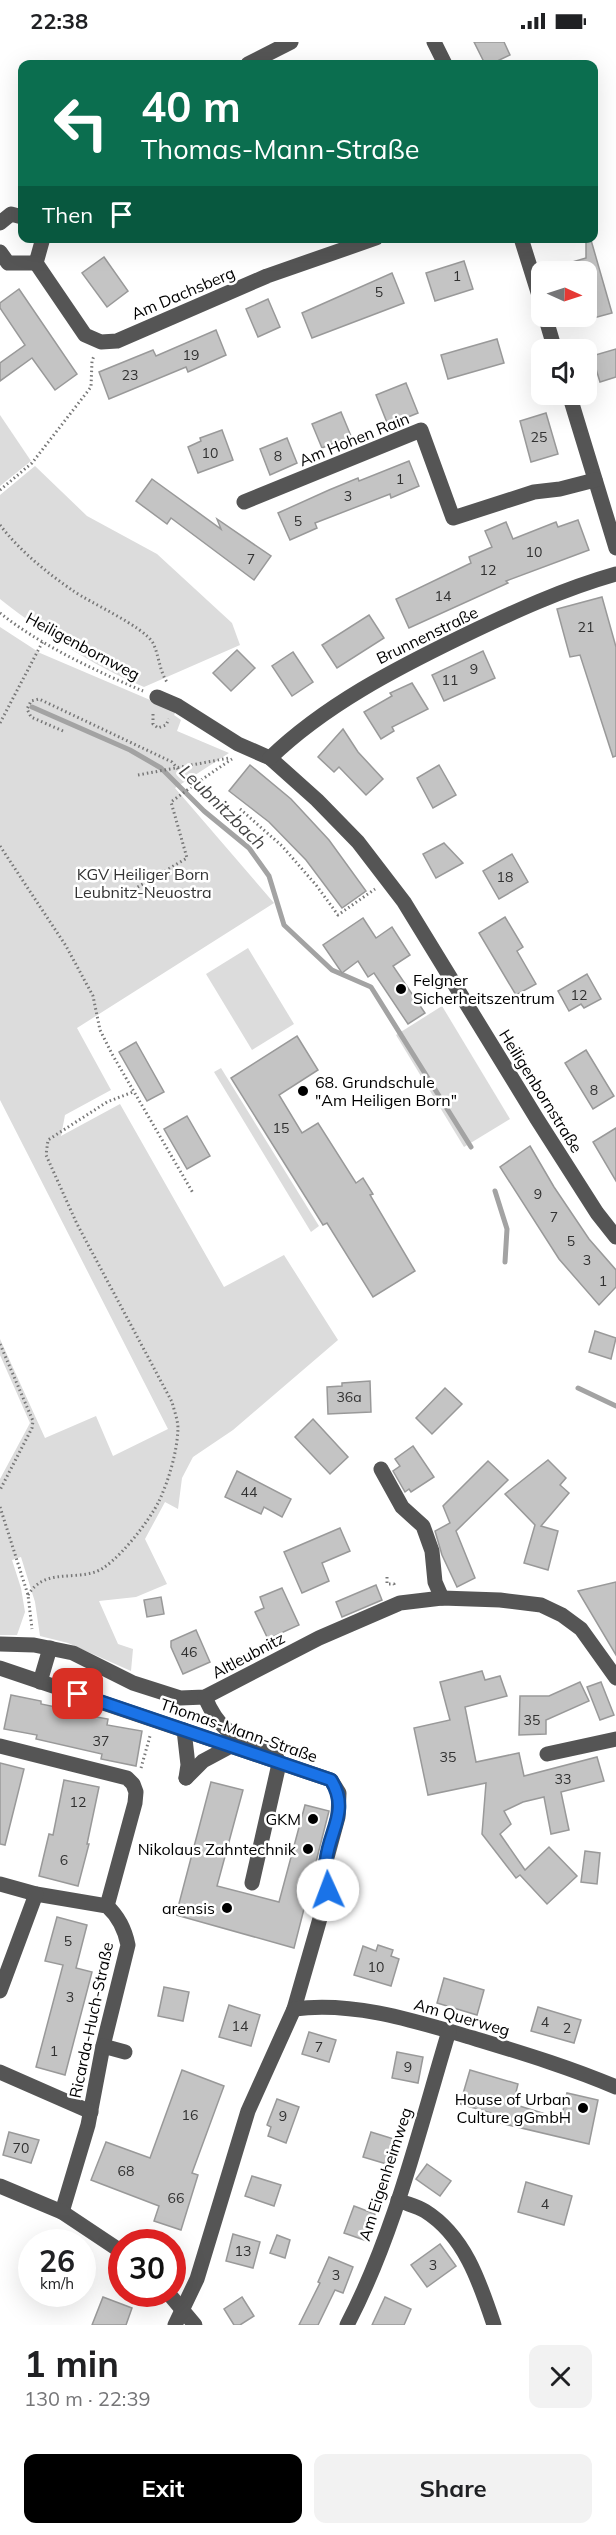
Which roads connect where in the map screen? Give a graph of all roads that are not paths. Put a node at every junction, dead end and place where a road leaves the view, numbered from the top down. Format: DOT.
graph roads {
  1 [pos="291,42"];
  2 [pos="434,42"];
  3 [pos="256,60"];
  4 [pos="443,60"];
  5 [pos="18,216"];
  6 [pos="0,223"];
  7 [pos="42,243"];
  8 [pos="362,243"];
  9 [pos="523,243"];
  10 [pos="0,252"];
  11 [pos="36,263"];
  12 [pos="531,270"];
  13 [pos="572,405"];
  14 [pos="595,480"];
  15 [pos="244,502"];
  16 [pos="616,548"];
  17 [pos="616,574"];
  18 [pos="157,697"];
  19 [pos="270,758"];
  20 [pos="616,1237"];
  21 [pos="381,1469"];
  22 [pos="442,1598"];
  23 [pos="0,1644"];
  24 [pos="50,1648"];
  25 [pos="0,1668"];
  26 [pos="616,1678"];
  27 [pos="40,1682"];
  28 [pos="205,1697"];
  29 [pos="184,1730"];
  30 [pos="616,1739"];
  31 [pos="0,1746"];
  32 [pos="231,1746"];
  33 [pos="547,1754"];
  34 [pos="279,1764"];
  35 [pos="252,1883"];
  36 [pos="0,1884"];
  37 [pos="36,1894"];
  38 [pos="107,1906"];
  39 [pos="0,1991"];
  40 [pos="294,2009"];
  41 [pos="449,2031"];
  42 [pos="103,2046"];
  43 [pos="125,2052"];
  44 [pos="0,2072"];
  45 [pos="616,2086"];
  46 [pos="91,2112"];
  47 [pos="0,2186"];
  48 [pos="398,2200"];
  49 [pos="62,2212"];
  50 [pos="108,2243"];
  51 [pos="182,2308"];
  52 [pos="175,2325"];
  53 [pos="195,2325"];
  54 [pos="347,2325"];
  55 [pos="494,2325"];
  1 -- 3 [label="street"];
  2 -- 4 [label="street"];
  5 -- 6 [label="street"];
  7 -- 11 [label="street"];
  8 -- 11 [label="street, Am Dachsberg"];
  9 -- 12 [label="street"];
  10 -- 11 [label="street"];
  13 -- 14 [label="street"];
  14 -- 15 [label="street, Am Hohen Rain"];
  14 -- 16 [label="street"];
  17 -- 19 [label="street, Brunnenstraße"];
  18 -- 19 [label="street, Heiligenbornstraße"];
  19 -- 20 [label="street, Heiligenbornstraße"];
  21 -- 22 [label="street"];
  22 -- 26 [label="street, Altleubnitz"];
  22 -- 28 [label="street, Altleubnitz"];
  23 -- 24 [label="street, Altleubnitz"];
  24 -- 27 [label="street"];
  24 -- 28 [label="street, Altleubnitz"];
  25 -- 27 [label="street, Thomas-Mann-Straße"];
  27 -- 29 [label="street, Thomas-Mann-Straße"];
  28 -- 34 [label="street"];
  29 -- 32 [label="street, Thomas-Mann-Straße"];
  29 -- 32 [label="street"];
  30 -- 33 [label="street"];
  31 -- 38 [label="street"];
  32 -- 34 [label="street, Thomas-Mann-Straße"];
  34 -- 35 [label="street"];
  34 -- 40 [label="street, Thomas-Mann-Straße"];
  36 -- 37 [label="street"];
  37 -- 38 [label="street"];
  37 -- 39 [label="street"];
  38 -- 42 [label="street, Ricarda-Huch-Straße"];
  40 -- 41 [label="street, Am Querweg"];
  40 -- 51 [label="street, Thomas-Mann-Straße"];
  41 -- 45 [label="street, Am Querweg"];
  41 -- 48 [label="street, Am Eigenheimweg"];
  42 -- 43 [label="street"];
  42 -- 46 [label="street, Ricarda-Huch-Straße"];
  44 -- 46 [label="street, Ricarda-Huch-Straße"];
  46 -- 49 [label="street, Ricarda-Huch-Straße"];
  47 -- 49 [label="street"];
  48 -- 54 [label="street, Am Eigenheimweg"];
  48 -- 55 [label="street"];
  49 -- 50 [label="street"];
  51 -- 52 [label="street, Thomas-Mann-Straße"];
  51 -- 53 [label="street"];
}
